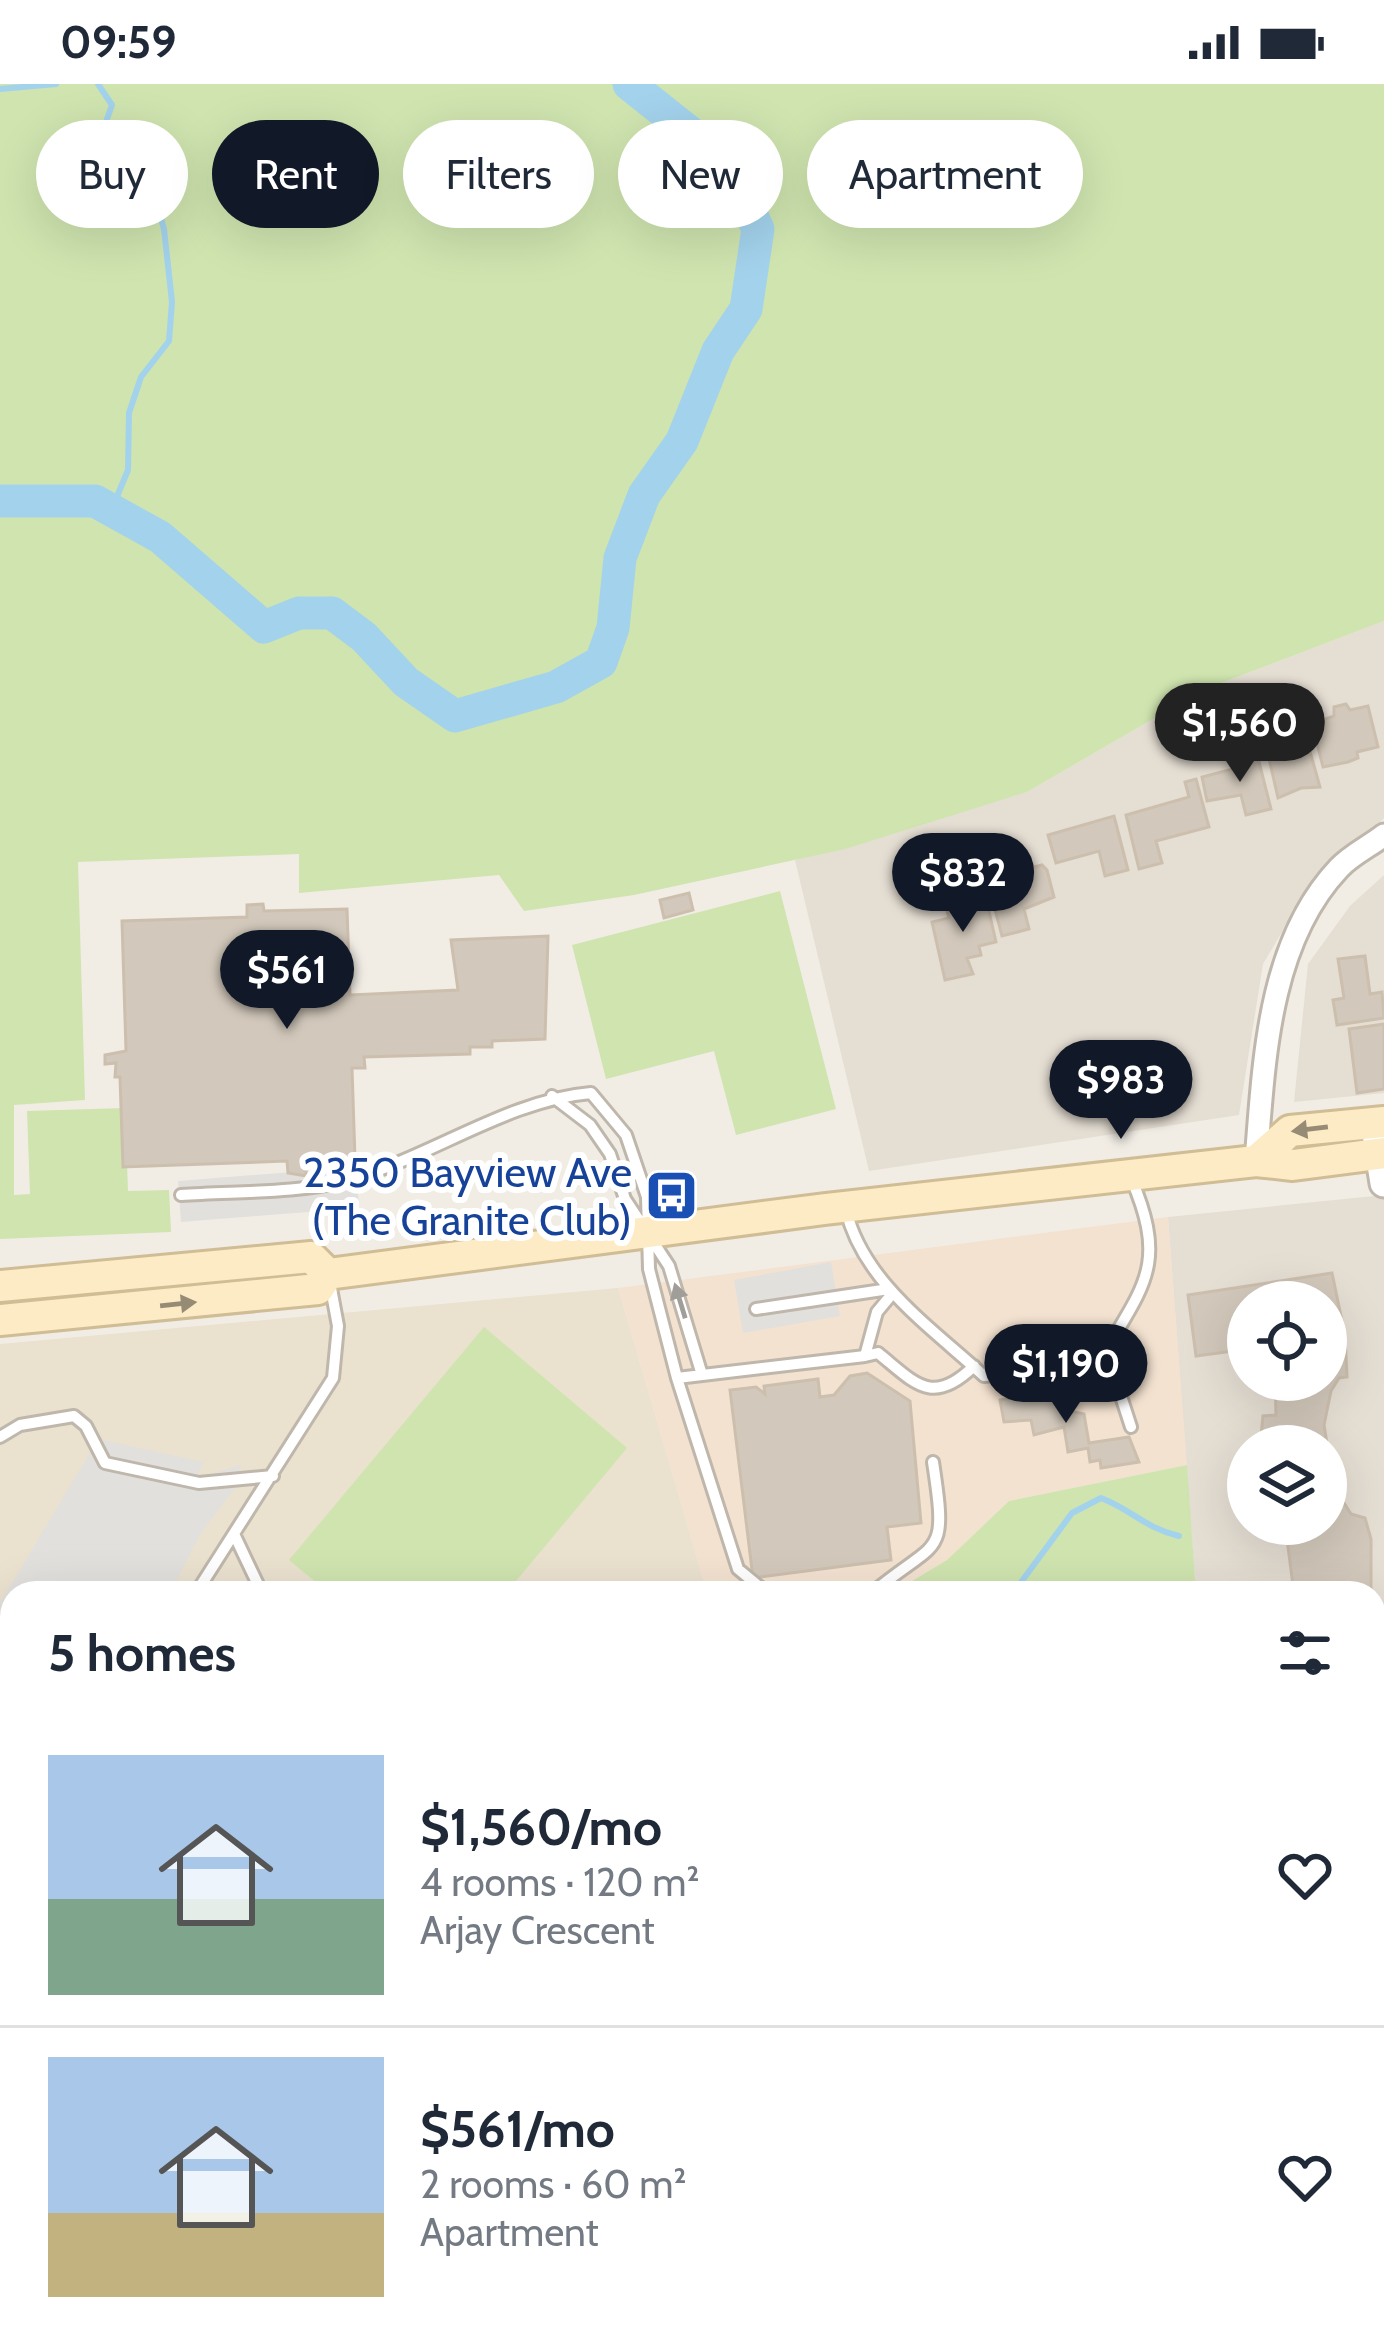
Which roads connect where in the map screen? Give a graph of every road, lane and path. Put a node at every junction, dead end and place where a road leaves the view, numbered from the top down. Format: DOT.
graph roads {
  1 [pos="1384,835"];
  2 [pos="552,1096"];
  3 [pos="1381,1147"];
  4 [pos="1256,1161"];
  5 [pos="1130,1175"];
  6 [pos="182,1195"];
  7 [pos="845,1206"];
  8 [pos="647,1232"];
  9 [pos="328,1274"];
  10 [pos="0,1286"];
  11 [pos="891,1291"];
  12 [pos="756,1309"];
  13 [pos="0,1319"];
  14 [pos="865,1356"];
  15 [pos="974,1366"];
  16 [pos="1096,1366"];
  17 [pos="702,1375"];
  18 [pos="677,1378"];
  19 [pos="1131,1427"];
  20 [pos="0,1437"];
  21 [pos="933,1462"];
  22 [pos="273,1476"];
  23 [pos="234,1534"];
  24 [pos="202,1576"];
  25 [pos="200,1581"];
  26 [pos="206,1581"];
  27 [pos="256,1581"];
  28 [pos="752,1581"];
  29 [pos="891,1581"];
  1 -- 4 [label="street"];
  2 -- 6 [label="lane"];
  2 -- 8 [label="lane"];
  2 -- 8 [label="lane"];
  3 -- 4 [label="main road"];
  4 -- 5 [label="main road"];
  5 -- 7 [label="main road"];
  5 -- 16 [label="lane"];
  7 -- 8 [label="main road"];
  7 -- 11 [label="lane"];
  8 -- 9 [label="main road"];
  17 -- 8 [label="lane, one-way"];
  8 -- 18 [label="lane"];
  9 -- 10 [label="main road"];
  13 -- 9 [label="main road, one-way"];
  9 -- 22 [label="lane"];
  11 -- 12 [label="lane"];
  11 -- 14 [label="lane"];
  11 -- 15 [label="lane"];
  14 -- 15 [label="lane"];
  14 -- 17 [label="lane"];
  15 -- 16 [label="lane"];
  16 -- 19 [label="lane"];
  17 -- 18 [label="lane"];
  18 -- 28 [label="lane"];
  20 -- 22 [label="lane"];
  21 -- 29 [label="lane"];
  22 -- 23 [label="lane"];
  23 -- 24 [label="lane"];
  23 -- 27 [label="lane"];
  24 -- 25 [label="lane"];
  24 -- 26 [label="lane"];
}
